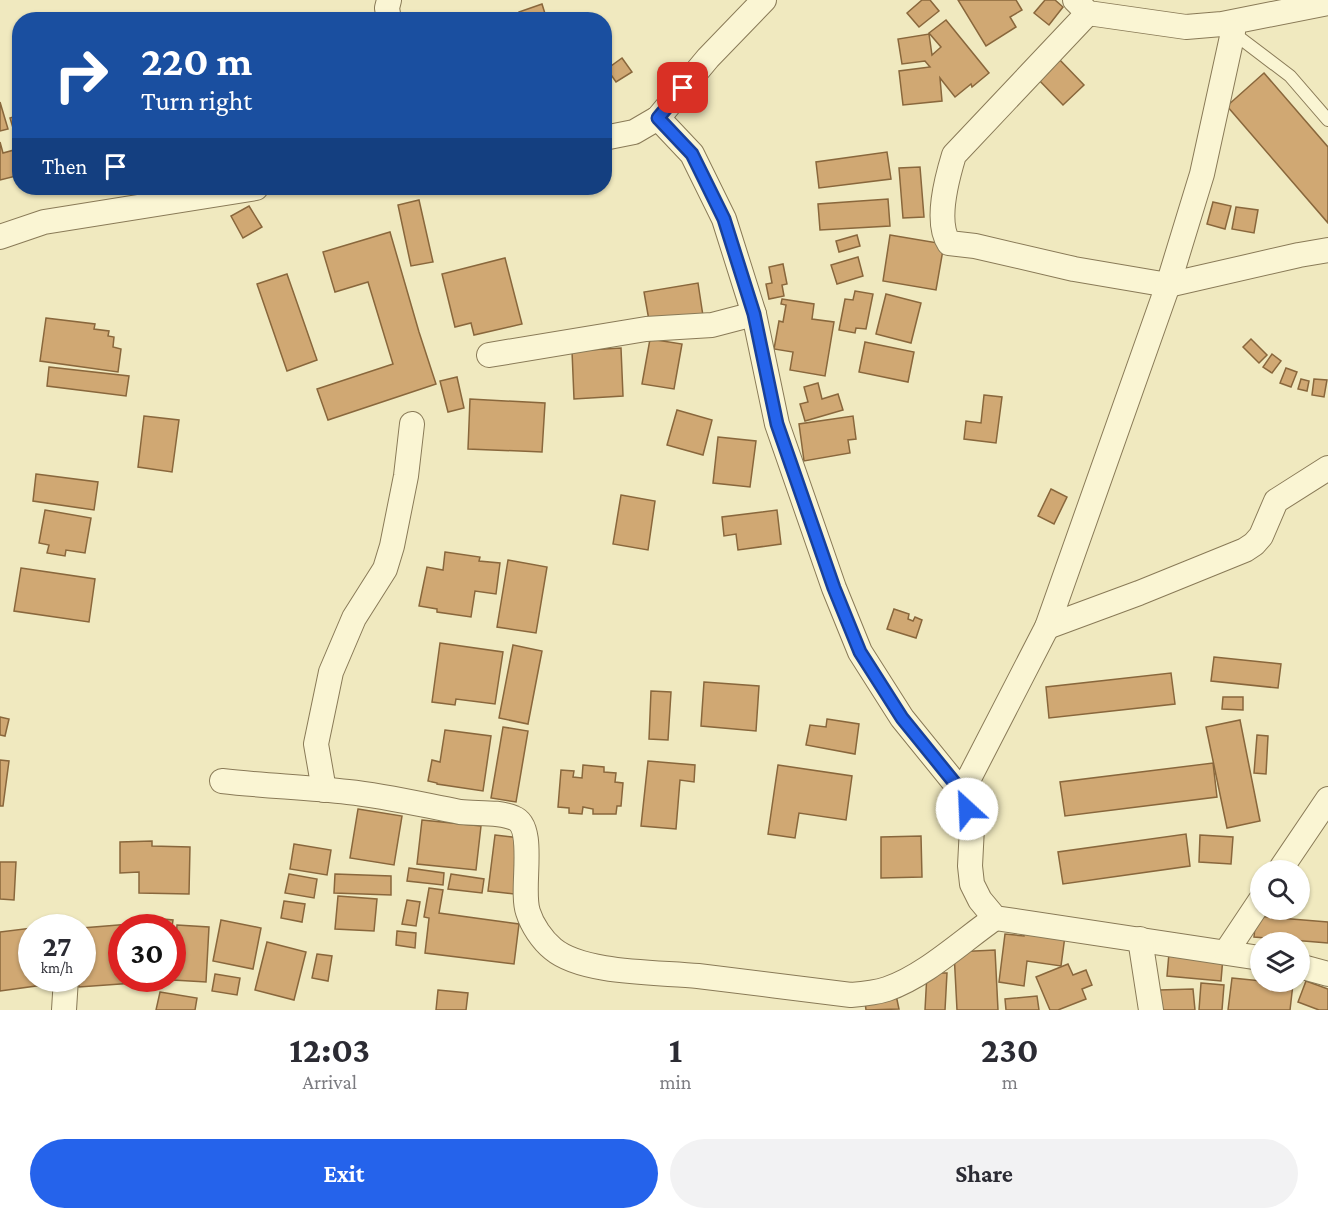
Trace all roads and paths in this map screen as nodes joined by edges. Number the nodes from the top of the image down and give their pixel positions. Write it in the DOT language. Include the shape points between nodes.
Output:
graph roads {
  1 [pos="764,0"];
  2 [pos="1328,3"];
  3 [pos="1082,7"];
  4 [pos="1227,28"];
  5 [pos="658,118"];
  6 [pos="1328,120"];
  7 [pos="612,136"];
  8 [pos="212,195"];
  9 [pos="0,237"];
  10 [pos="1328,250"];
  11 [pos="1168,285"];
  12 [pos="754,314"];
  13 [pos="489,355"];
  14 [pos="412,424"];
  15 [pos="1328,468"];
  16 [pos="1047,627"];
  17 [pos="222,781"];
  18 [pos="324,790"];
  19 [pos="962,792"];
  20 [pos="1328,799"];
  21 [pos="1288,860"];
  22 [pos="1250,916"];
  23 [pos="995,918"];
  24 [pos="1140,939"];
  25 [pos="1226,952"];
  26 [pos="1250,956"];
  27 [pos="1310,969"];
  28 [pos="1328,974"];
  29 [pos="65,992"];
  30 [pos="64,1010"];
  31 [pos="1151,1010"];
  1 -- 5 [label="street"];
  2 -- 4 [label="street"];
  3 -- 4 [label="street" via="1186,27"];
  3 -- 11 [label="street" via="954,155 946,183 944,236 949,243"];
  4 -- 6 [label="lane" via="1290,76"];
  4 -- 11 [label="street" via="1202,174"];
  5 -- 7 [label="street" via="634,132"];
  5 -- 12 [label="street" via="692,154 724,219"];
  8 -- 9 [label="street" via="44,222"];
  10 -- 11 [label="street"];
  11 -- 16 [label="street"];
  12 -- 13 [label="street" via="712,325 646,329"];
  12 -- 19 [label="street" via="777,424 860,652 902,718"];
  14 -- 18 [label="street" via="406,476 385,569 354,618 331,672 316,744"];
  15 -- 16 [label="street" via="1276,501 1260,536 1245,550"];
  16 -- 19 [label="street"];
  17 -- 18 [label="street"];
  18 -- 23 [label="street" via="514,818 523,824 527,838 527,911 542,938 570,960 604,968 851,995 871,993 919,973"];
  19 -- 23 [label="street" via="972,827 972,884"];
  20 -- 21 [label="street"];
  22 -- 25 [label="street"];
  23 -- 24 [label="street"];
  24 -- 25 [label="street"];
  24 -- 31 [label="street"];
  25 -- 26 [label="street"];
  27 -- 28 [label="street"];
  29 -- 30 [label="street"];
}
